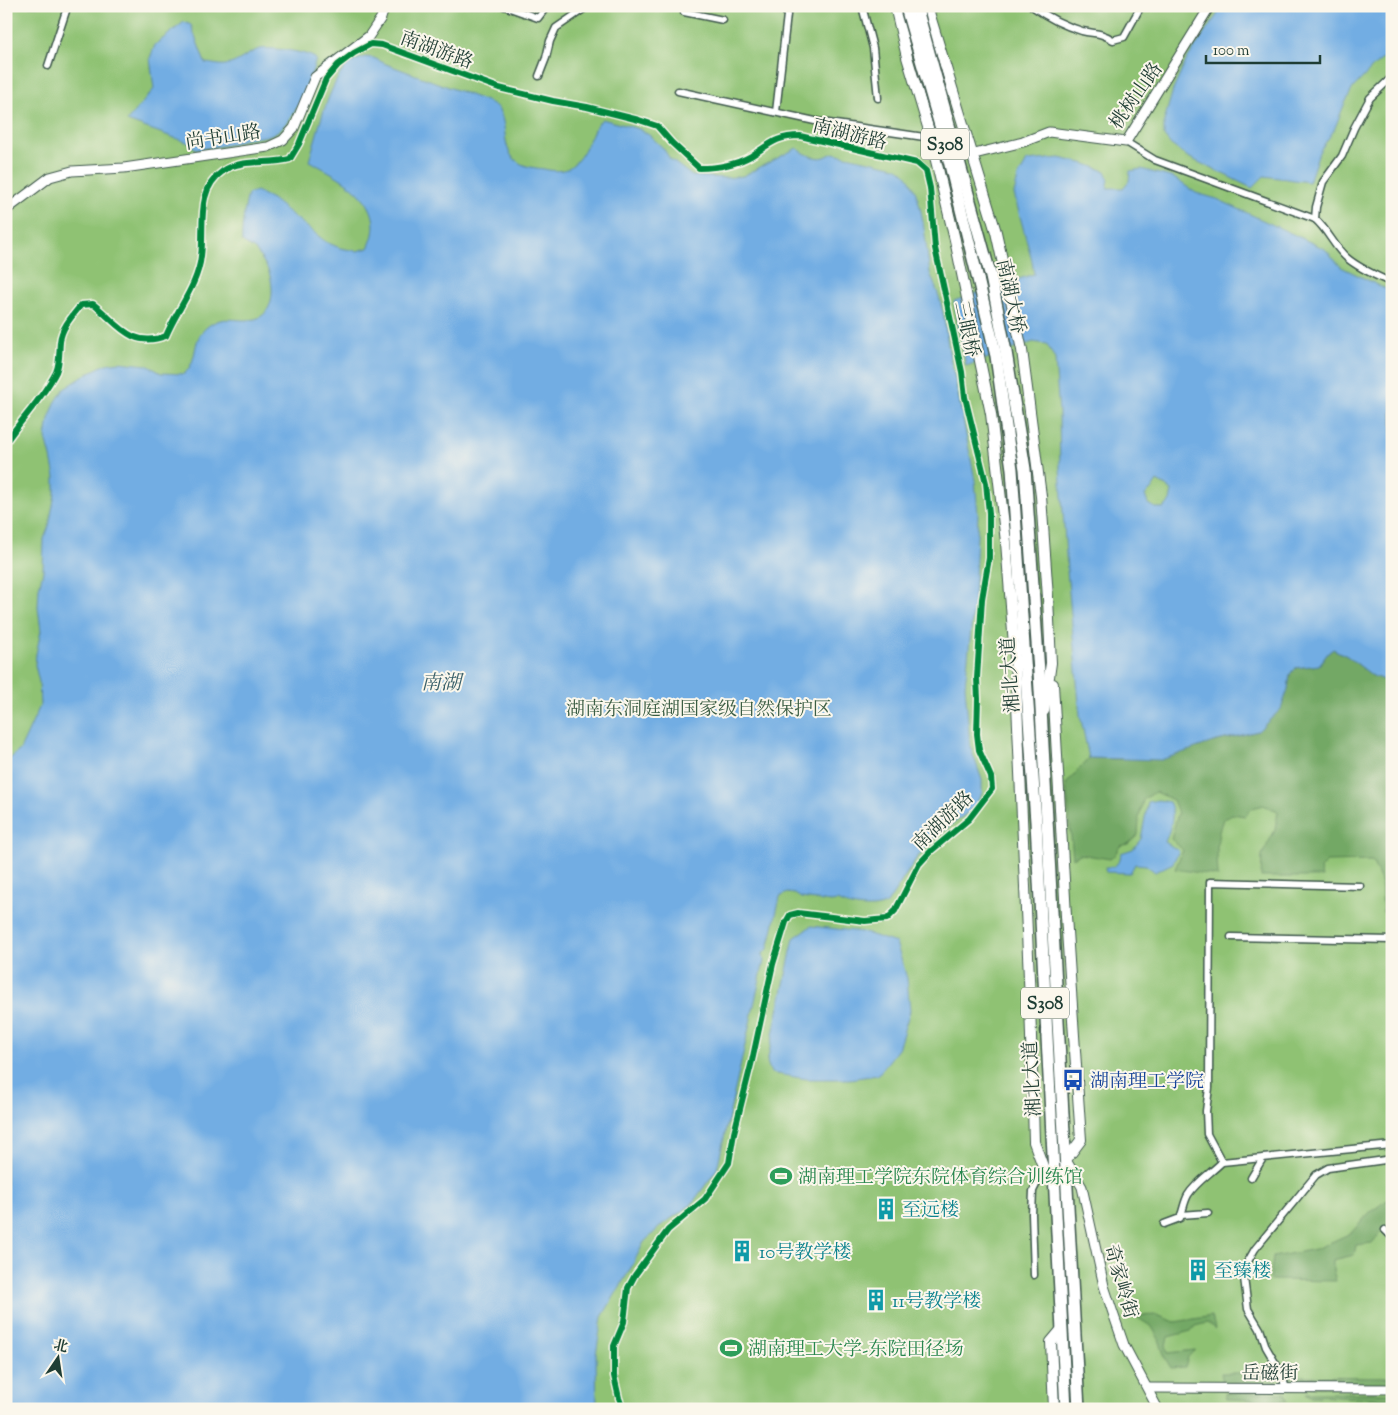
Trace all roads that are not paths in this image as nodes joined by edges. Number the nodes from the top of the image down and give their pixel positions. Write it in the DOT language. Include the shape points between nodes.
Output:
graph roads {
  1 [pos="65,6"];
  2 [pos="384,6"];
  3 [pos="504,6"];
  4 [pos="547,6"];
  5 [pos="588,6"];
  6 [pos="685,6"];
  7 [pos="788,6"];
  8 [pos="862,6"];
  9 [pos="895,6"];
  10 [pos="939,6"];
  11 [pos="1032,6"];
  12 [pos="1141,6"];
  13 [pos="1210,6"];
  14 [pos="917,8"];
  15 [pos="723,20"];
  16 [pos="48,66"];
  17 [pos="539,76"];
  18 [pos="1392,77"];
  19 [pos="678,91"];
  20 [pos="878,98"];
  21 [pos="776,112"];
  22 [pos="965,127"];
  23 [pos="931,138"];
  24 [pos="1126,142"];
  25 [pos="973,154"];
  26 [pos="937,163"];
  27 [pos="6,210"];
  28 [pos="1315,219"];
  29 [pos="1392,283"];
  30 [pos="1016,597"];
  31 [pos="1034,598"];
  32 [pos="1051,663"];
  33 [pos="1021,671"];
  34 [pos="1039,672"];
  35 [pos="1046,698"];
  36 [pos="1023,711"];
  37 [pos="1042,727"];
  38 [pos="1056,733"];
  39 [pos="1360,886"];
  40 [pos="1231,937"];
  41 [pos="1392,940"];
  42 [pos="1052,1145"];
  43 [pos="1392,1145"];
  44 [pos="1263,1158"];
  45 [pos="1392,1159"];
  46 [pos="1066,1160"];
  47 [pos="1222,1162"];
  48 [pos="1044,1170"];
  49 [pos="1250,1178"];
  50 [pos="1054,1182"];
  51 [pos="1208,1213"];
  52 [pos="1181,1215"];
  53 [pos="1164,1224"];
  54 [pos="1385,1230"];
  55 [pos="1392,1237"];
  56 [pos="1034,1275"];
  57 [pos="1062,1329"];
  58 [pos="1148,1388"];
  59 [pos="1286,1388"];
  60 [pos="1392,1389"];
  61 [pos="1054,1409"];
  62 [pos="1066,1409"];
  63 [pos="1079,1409"];
  64 [pos="1158,1409"];
  1 -- 16 [label="street"];
  2 -- 27 [label="street, 尚书山路" via="381,18 369,36 315,77 294,128 284,140 268,147 124,168 72,171 50,177"];
  3 -- 4 [label="street" via="538,18"];
  5 -- 17 [label="street" via="556,28"];
  6 -- 15 [label="street" via="684,12"];
  7 -- 21 [label="street"];
  8 -- 20 [label="street" via="873,48"];
  9 -- 23 [label="main road"];
  10 -- 14 [label="street"];
  11 -- 12 [label="street" via="1045,16 1112,40 1124,37"];
  13 -- 24 [label="street, 桃树山路"];
  14 -- 22 [label="main road"];
  14 -- 30 [label="highway, 南湖大桥 / S308, bridge" via="943,136 996,356 1012,469"];
  14 -- 31 [label="highway, 南湖大桥 / S308, bridge" via="991,277 1006,352 1025,469"];
  18 -- 28 [label="street" via="1370,98 1342,156 1322,182"];
  19 -- 21 [label="street"];
  21 -- 23 [label="street"];
  22 -- 23 [label="main road" via="959,141 951,145"];
  22 -- 25 [label="main road"];
  23 -- 26 [label="main road"];
  24 -- 25 [label="street, 桃树山路" via="1049,132"];
  24 -- 28 [label="street" via="1155,160"];
  25 -- 26 [label="street, 桃树山路"];
  25 -- 32 [label="main road" via="996,232 1022,350 1041,496"];
  26 -- 30 [label="main road" via="991,414"];
  28 -- 29 [label="street" via="1347,258"];
  30 -- 33 [label="highway, 湘北大道 / S308"];
  31 -- 34 [label="highway, 湘北大道 / S308"];
  32 -- 35 [label="main road"];
  32 -- 38 [label="main road"];
  33 -- 36 [label="highway, 湘北大道 / S308"];
  33 -- 36 [label="main road"];
  34 -- 35 [label="main road"];
  34 -- 37 [label="highway, 湘北大道 / S308"];
  35 -- 37 [label="main road"];
  35 -- 38 [label="main road"];
  36 -- 42 [label="highway, 湘北大道 / S308"];
  36 -- 48 [label="main road" via="1034,1142"];
  37 -- 46 [label="highway, 湘北大道 / S308"];
  38 -- 46 [label="main road" via="1081,1140"];
  39 -- 47 [label="street" via="1210,882 1209,1088 1206,1111 1207,1134"];
  40 -- 41 [label="street"];
  42 -- 48 [label="main road"];
  42 -- 50 [label="highway, 湘北大道 / S308"];
  43 -- 44 [label="street"];
  44 -- 47 [label="street"];
  44 -- 49 [label="street"];
  45 -- 59 [label="street" via="1328,1168 1316,1175 1255,1249 1244,1270 1248,1309"];
  46 -- 58 [label="street, 奇家岭街" via="1082,1187 1104,1286 1124,1345"];
  46 -- 63 [label="highway, 湘北大道 / S308"];
  47 -- 52 [label="street" via="1197,1184"];
  48 -- 50 [label="main road"];
  48 -- 56 [label="street" via="1033,1191"];
  50 -- 57 [label="highway, 湘北大道 / S308"];
  51 -- 52 [label="street"];
  52 -- 53 [label="street"];
  54 -- 55 [label="street"];
  57 -- 61 [label="main road" via="1051,1342"];
  57 -- 62 [label="highway, 湘北大道 / S308"];
  58 -- 59 [label="street, 岳磁街"];
  58 -- 64 [label="street, 奇家岭街"];
  59 -- 60 [label="street, 岳磁街"];
}
